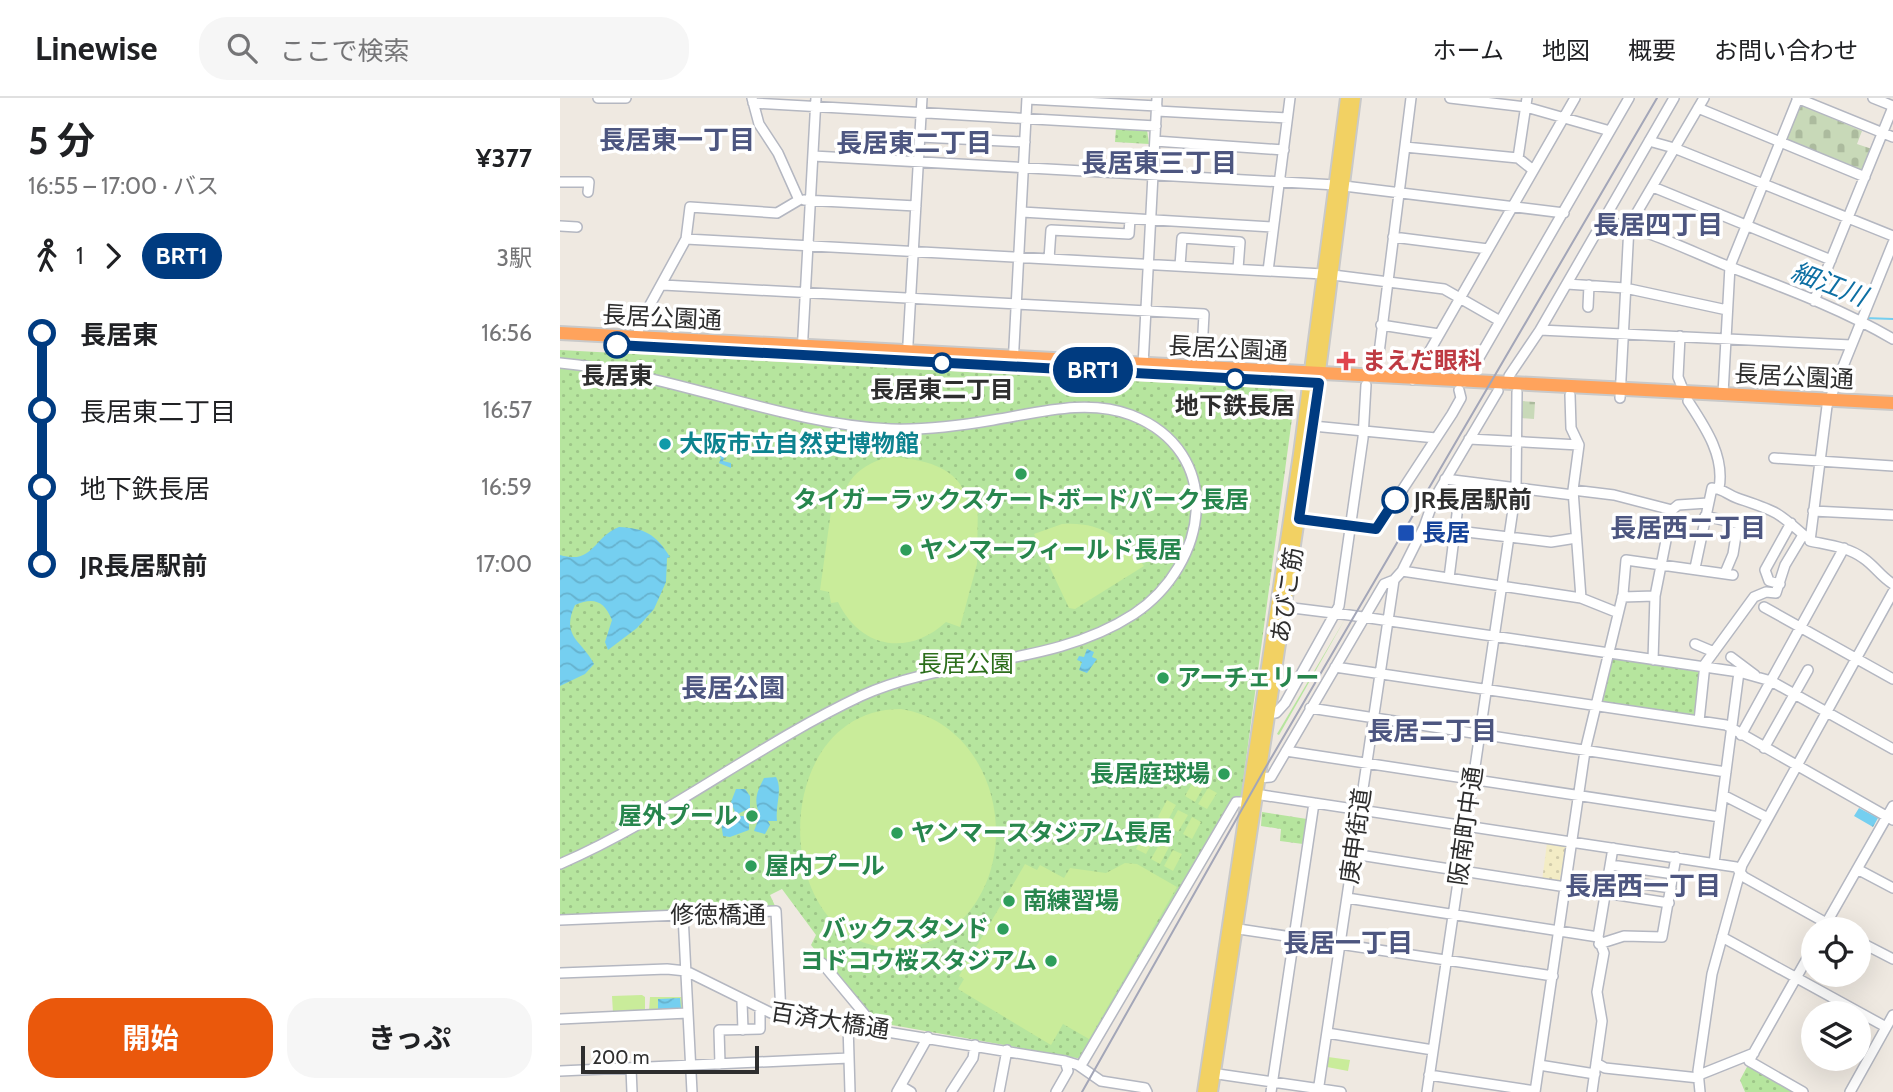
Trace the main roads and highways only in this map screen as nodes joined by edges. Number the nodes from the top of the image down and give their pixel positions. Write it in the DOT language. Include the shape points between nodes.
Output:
graph roads {
  1 [pos="1346,98"];
  2 [pos="1355,98"];
  3 [pos="1340,185"];
  4 [pos="560,333"];
  5 [pos="560,341"];
  6 [pos="637,341"];
  7 [pos="1013,363"];
  8 [pos="1314,378"];
  9 [pos="1371,381"];
  10 [pos="1462,386"];
  11 [pos="1508,389"];
  12 [pos="1621,394"];
  13 [pos="1686,396"];
  14 [pos="1828,403"];
  15 [pos="1893,403"];
  16 [pos="1893,410"];
  17 [pos="1232,928"];
  18 [pos="1211,1073"];
  19 [pos="1203,1092"];
  20 [pos="1212,1092"];
  1 -- 3 [label="main road, あびこ筋"];
  2 -- 3 [label="main road, あびこ筋"];
  3 -- 8 [label="main road, あびこ筋"];
  4 -- 6 [label="highway, 長居公園通"];
  5 -- 6 [label="highway, 長居公園通"];
  6 -- 7 [label="highway, 長居公園通"];
  7 -- 8 [label="highway, 長居公園通"];
  7 -- 8 [label="highway, 長居公園通"];
  8 -- 9 [label="highway, 長居公園通"];
  8 -- 17 [label="main road, あびこ筋"];
  8 -- 17 [label="main road, あびこ筋" via="1313,426"];
  9 -- 10 [label="highway, 長居公園通"];
  9 -- 10 [label="highway, 長居公園通"];
  10 -- 11 [label="highway, 長居公園通"];
  11 -- 12 [label="highway, 長居公園通"];
  11 -- 12 [label="highway, 長居公園通"];
  12 -- 13 [label="highway, 長居公園通"];
  13 -- 14 [label="highway, 長居公園通"];
  13 -- 14 [label="highway, 長居公園通" via="1723,394"];
  14 -- 15 [label="highway, 長居公園通"];
  14 -- 16 [label="highway, 長居公園通"];
  17 -- 18 [label="main road, あびこ筋"];
  18 -- 19 [label="main road, あびこ筋"];
  18 -- 20 [label="main road, あびこ筋"];
}
